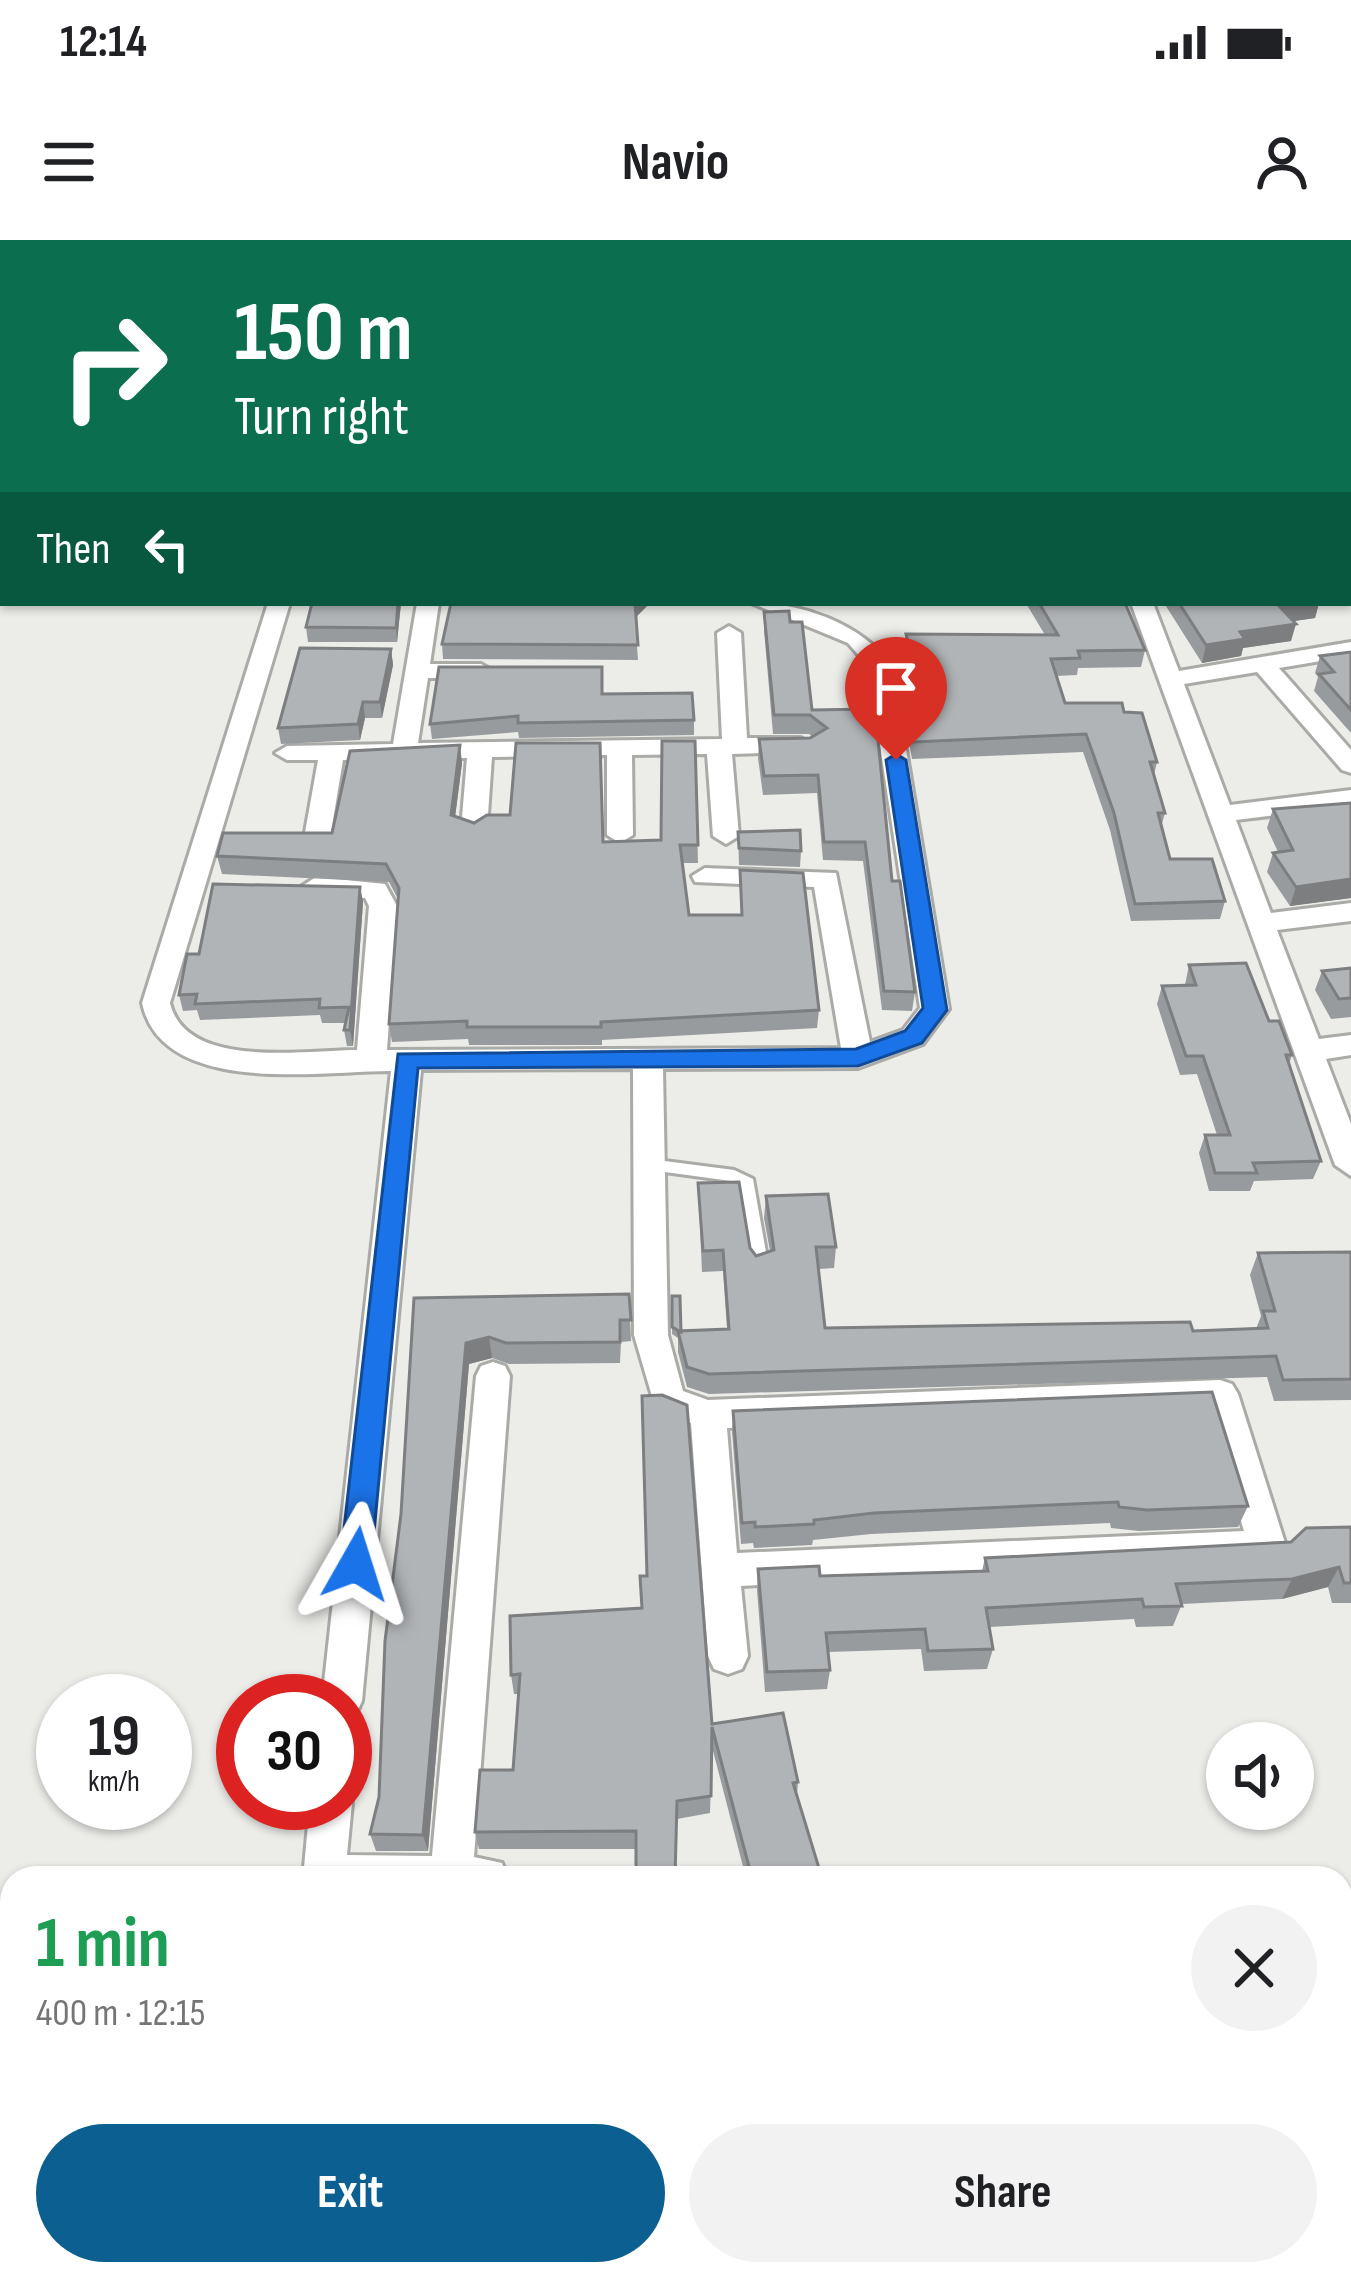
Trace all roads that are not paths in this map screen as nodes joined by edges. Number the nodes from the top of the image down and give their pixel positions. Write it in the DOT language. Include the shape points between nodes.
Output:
graph roads {
  1 [pos="278,606"];
  2 [pos="427,606"];
  3 [pos="770,606"];
  4 [pos="1143,606"];
  5 [pos="728,633"];
  6 [pos="1351,649"];
  7 [pos="411,660"];
  8 [pos="1264,666"];
  9 [pos="511,671"];
  10 [pos="1168,680"];
  11 [pos="808,745"];
  12 [pos="727,746"];
  13 [pos="619,748"];
  14 [pos="480,750"];
  15 [pos="404,751"];
  16 [pos="287,752"];
  17 [pos="332,752"];
  18 [pos="1351,765"];
  19 [pos="1351,798"];
  20 [pos="1222,814"];
  21 [pos="474,829"];
  22 [pos="620,835"];
  23 [pos="726,836"];
  24 [pos="317,838"];
  25 [pos="705,877"];
  26 [pos="279,886"];
  27 [pos="1351,912"];
  28 [pos="1263,922"];
  29 [pos="1351,1045"];
  30 [pos="1308,1051"];
  31 [pos="858,1058"];
  32 [pos="371,1060"];
  33 [pos="407,1060"];
  34 [pos="648,1061"];
  35 [pos="649,1165"];
  36 [pos="1351,1165"];
  37 [pos="761,1269"];
  38 [pos="493,1376"];
  39 [pos="708,1414"];
  40 [pos="720,1570"];
  41 [pos="728,1656"];
  42 [pos="344,1674"];
  43 [pos="328,1830"];
  44 [pos="325,1866"];
  45 [pos="453,1866"];
  1 -- 32 [label="street" via="204,886 157,1017 175,1040 226,1061"];
  2 -- 7 [label="street"];
  3 -- 31 [label="street" via="856,638 883,677 935,1010 913,1037"];
  4 -- 10 [label="street"];
  5 -- 12 [label="street"];
  6 -- 8 [label="street"];
  7 -- 9 [label="street"];
  7 -- 15 [label="street"];
  8 -- 10 [label="street"];
  8 -- 18 [label="street"];
  10 -- 20 [label="street"];
  11 -- 12 [label="street"];
  12 -- 13 [label="street"];
  12 -- 23 [label="street"];
  13 -- 14 [label="street"];
  13 -- 22 [label="street"];
  14 -- 15 [label="street"];
  14 -- 21 [label="street"];
  15 -- 17 [label="street"];
  16 -- 17 [label="street"];
  17 -- 24 [label="street"];
  19 -- 20 [label="street"];
  20 -- 28 [label="street"];
  25 -- 31 [label="street" via="826,879"];
  26 -- 32 [label="street" via="364,887 380,897"];
  27 -- 28 [label="street"];
  28 -- 30 [label="street"];
  29 -- 30 [label="street"];
  30 -- 36 [label="street"];
  31 -- 34 [label="street"];
  32 -- 33 [label="street"];
  33 -- 34 [label="street"];
  33 -- 42 [label="street"];
  34 -- 35 [label="street"];
  35 -- 37 [label="lane" via="747,1183"];
  35 -- 39 [label="street" via="656,1356 668,1400"];
  38 -- 45 [label="street"];
  39 -- 40 [label="street"];
  39 -- 40 [label="street" via="1220,1394 1267,1546"];
  40 -- 41 [label="street"];
  43 -- 44 [label="street"];
}
